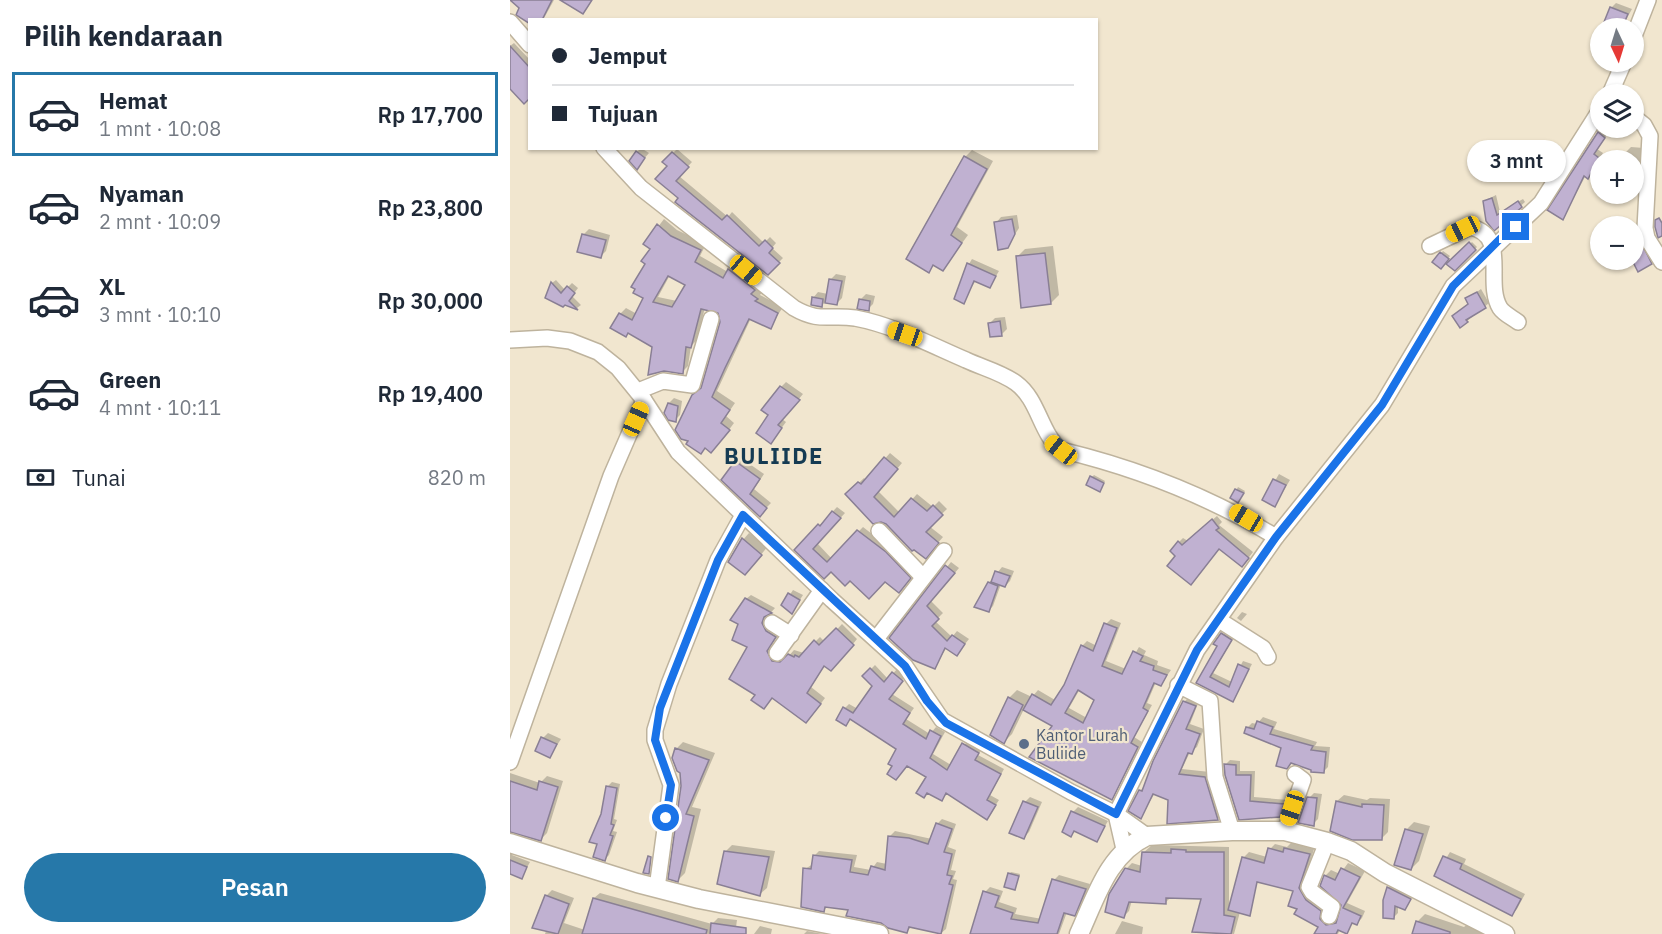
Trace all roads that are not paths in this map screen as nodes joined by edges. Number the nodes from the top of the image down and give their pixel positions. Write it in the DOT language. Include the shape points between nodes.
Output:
graph roads {
  1 [pos="1648,0"];
  2 [pos="1641,18"];
  3 [pos="511,26"];
  4 [pos="528,43"];
  5 [pos="1644,125"];
  6 [pos="1590,126"];
  7 [pos="606,150"];
  8 [pos="1430,246"];
  9 [pos="1493,246"];
  10 [pos="1662,262"];
  11 [pos="711,319"];
  12 [pos="1518,322"];
  13 [pos="510,340"];
  14 [pos="641,395"];
  15 [pos="743,515"];
  16 [pos="879,531"];
  17 [pos="1276,537"];
  18 [pos="944,551"];
  19 [pos="923,577"];
  20 [pos="822,590"];
  21 [pos="1219,620"];
  22 [pos="771,622"];
  23 [pos="791,635"];
  24 [pos="876,639"];
  25 [pos="777,653"];
  26 [pos="1268,657"];
  27 [pos="1178,685"];
  28 [pos="510,762"];
  29 [pos="1295,774"];
  30 [pos="1116,814"];
  31 [pos="1232,831"];
  32 [pos="1285,831"];
  33 [pos="1147,836"];
  34 [pos="1327,842"];
  35 [pos="510,843"];
  36 [pos="1124,849"];
  37 [pos="657,888"];
  38 [pos="1329,916"];
  39 [pos="879,934"];
  40 [pos="1079,934"];
  41 [pos="1504,934"];
  1 -- 2 [label="street"];
  3 -- 4 [label="street"];
  5 -- 10 [label="street" via="1650,136 1645,228"];
  6 -- 9 [label="street" via="1541,203"];
  7 -- 17 [label="street" via="641,188 794,308 809,316 856,318 996,372 1017,383 1028,395 1052,443 1061,450 1209,500"];
  8 -- 9 [label="street" via="1470,227 1482,231"];
  9 -- 12 [label="street" via="1499,306"];
  9 -- 17 [label="street" via="1453,286 1382,405"];
  11 -- 14 [label="street" via="692,385 663,381"];
  13 -- 14 [label="street" via="547,338 586,346 618,368"];
  14 -- 15 [label="street" via="678,452"];
  14 -- 28 [label="street"];
  15 -- 20 [label="street"];
  15 -- 37 [label="street" via="718,560 655,730 671,785"];
  16 -- 19 [label="street"];
  17 -- 21 [label="street"];
  18 -- 19 [label="street"];
  19 -- 24 [label="street"];
  20 -- 23 [label="street"];
  20 -- 24 [label="street"];
  21 -- 26 [label="street" via="1263,648"];
  21 -- 27 [label="street"];
  22 -- 23 [label="street"];
  23 -- 25 [label="street"];
  24 -- 30 [label="street" via="905,666 946,723"];
  27 -- 30 [label="street"];
  27 -- 31 [label="street" via="1210,701 1215,777"];
  29 -- 32 [label="street" via="1303,780"];
  30 -- 33 [label="street"];
  30 -- 36 [label="street"];
  31 -- 32 [label="street"];
  31 -- 33 [label="street"];
  32 -- 34 [label="street"];
  33 -- 36 [label="street"];
  34 -- 38 [label="street" via="1309,887 1332,907"];
  34 -- 41 [label="street" via="1351,851 1384,873"];
  35 -- 37 [label="street"];
  36 -- 40 [label="street" via="1110,866"];
  37 -- 39 [label="street"];
}
